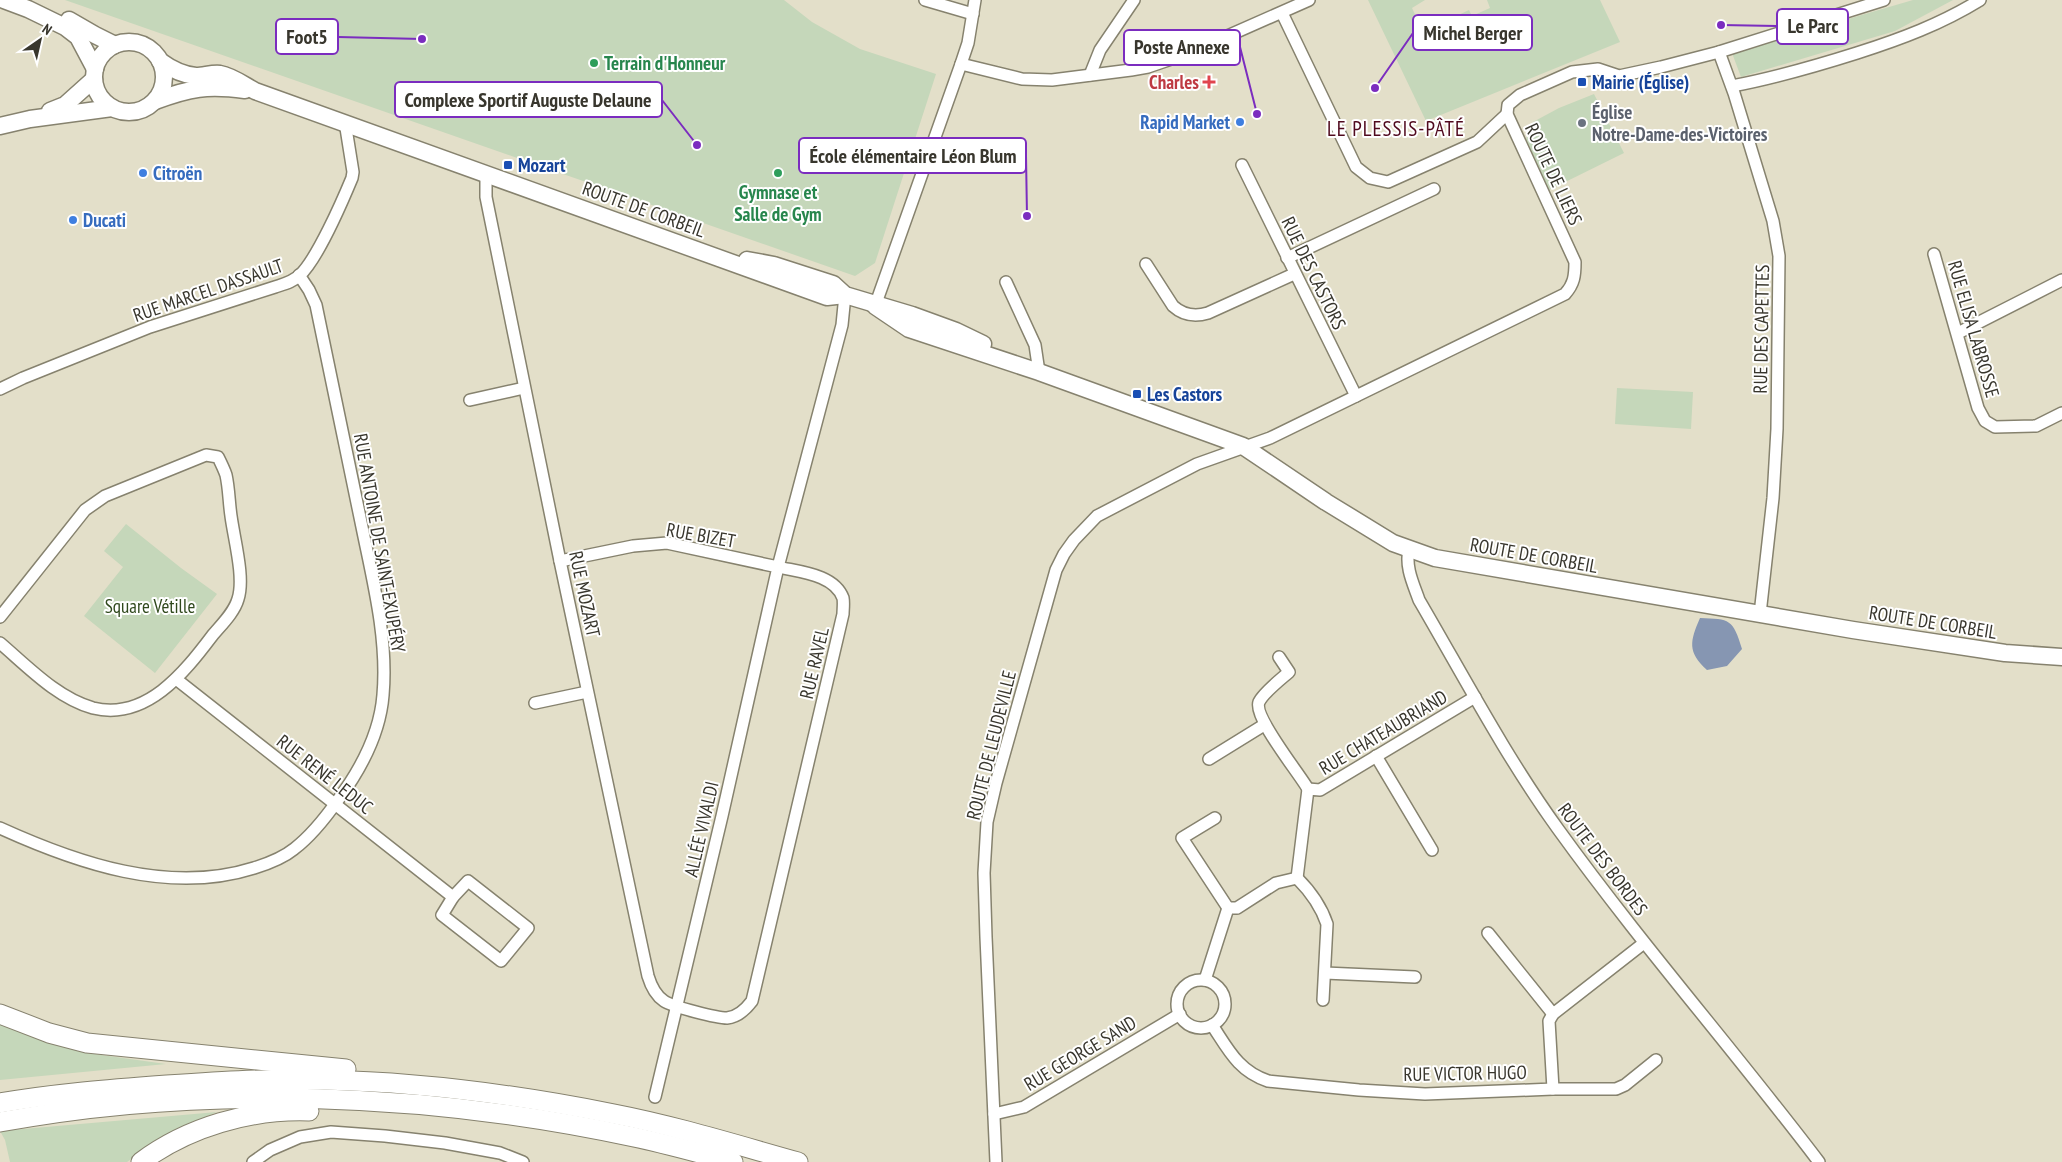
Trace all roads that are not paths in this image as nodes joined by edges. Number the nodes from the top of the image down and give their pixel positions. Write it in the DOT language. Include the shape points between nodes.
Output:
graph roads {
  1 [pos="4,0"];
  2 [pos="925,0"];
  3 [pos="975,0"];
  4 [pos="1134,0"];
  5 [pos="1306,0"];
  6 [pos="1884,0"];
  7 [pos="1980,0"];
  8 [pos="28,9"];
  9 [pos="1282,13"];
  10 [pos="973,14"];
  11 [pos="115,45"];
  12 [pos="1719,52"];
  13 [pos="160,61"];
  14 [pos="962,64"];
  15 [pos="94,74"];
  16 [pos="1090,75"];
  17 [pos="1732,86"];
  18 [pos="255,91"];
  19 [pos="155,101"];
  20 [pos="112,108"];
  21 [pos="1507,114"];
  22 [pos="30,119"];
  23 [pos="345,122"];
  24 [pos="0,126"];
  25 [pos="1242,165"];
  26 [pos="486,173"];
  27 [pos="1434,189"];
  28 [pos="1934,254"];
  29 [pos="1287,258"];
  30 [pos="1146,264"];
  31 [pos="1294,274"];
  32 [pos="299,275"];
  33 [pos="2062,280"];
  34 [pos="1006,282"];
  35 [pos="845,295"];
  36 [pos="875,306"];
  37 [pos="1958,334"];
  38 [pos="1039,372"];
  39 [pos="524,388"];
  40 [pos="0,390"];
  41 [pos="1356,396"];
  42 [pos="470,400"];
  43 [pos="2062,413"];
  44 [pos="1244,446"];
  45 [pos="1409,549"];
  46 [pos="560,562"];
  47 [pos="778,568"];
  48 [pos="1760,614"];
  49 [pos="0,617"];
  50 [pos="0,643"];
  51 [pos="1279,657"];
  52 [pos="2062,657"];
  53 [pos="176,679"];
  54 [pos="587,692"];
  55 [pos="1475,697"];
  56 [pos="535,703"];
  57 [pos="1264,725"];
  58 [pos="1376,756"];
  59 [pos="1209,759"];
  60 [pos="1308,789"];
  61 [pos="335,804"];
  62 [pos="1215,818"];
  63 [pos="0,828"];
  64 [pos="1432,850"];
  65 [pos="1298,878"];
  66 [pos="452,897"];
  67 [pos="1228,908"];
  68 [pos="1488,933"];
  69 [pos="1644,943"];
  70 [pos="1325,973"];
  71 [pos="1414,976"];
  72 [pos="1205,980"];
  73 [pos="1323,1000"];
  74 [pos="677,1007"];
  75 [pos="0,1014"];
  76 [pos="1180,1014"];
  77 [pos="1553,1014"];
  78 [pos="1212,1025"];
  79 [pos="1656,1060"];
  80 [pos="1553,1089"];
  81 [pos="471,1091"];
  82 [pos="655,1097"];
  83 [pos="395,1103"];
  84 [pos="11,1107"];
  85 [pos="994,1114"];
  86 [pos="0,1122"];
  87 [pos="140,1162"];
  88 [pos="253,1162"];
  89 [pos="523,1162"];
  90 [pos="733,1162"];
  91 [pos="798,1162"];
  92 [pos="996,1162"];
  93 [pos="1819,1162"];
  1 -- 8 [label="street"];
  2 -- 10 [label="street"];
  3 -- 10 [label="street"];
  4 -- 16 [label="street" via="1100,50"];
  5 -- 9 [label="street"];
  6 -- 12 [label="street, ROUTE DE LIERS"];
  7 -- 17 [label="street" via="1951,18 1869,49"];
  8 -- 11 [label="street" via="67,19"];
  8 -- 15 [label="street" via="78,36"];
  9 -- 16 [label="street" via="1164,62"];
  9 -- 21 [label="street" via="1356,167 1370,178 1388,182 1477,142"];
  10 -- 14 [label="street"];
  11 -- 13 [label="street" via="138,43 147,47"];
  11 -- 15 [label="street" via="102,54"];
  12 -- 17 [label="street, RUE DES CAPETTES"];
  12 -- 21 [label="street, ROUTE DE LIERS" via="1619,76 1598,69 1572,72 1520,95 1508,104"];
  13 -- 18 [label="street, ROUTE DE CORBEIL" via="183,74 219,74"];
  13 -- 19 [label="street" via="164,82"];
  14 -- 16 [label="street" via="1022,79 1052,80"];
  14 -- 36 [label="street"];
  15 -- 20 [label="street" via="99,96"];
  15 -- 22 [label="street" via="66,105"];
  17 -- 48 [label="street, RUE DES CAPETTES" via="1773,221 1779,256 1775,468"];
  18 -- 19 [label="street, ROUTE DE CORBEIL" via="215,86"];
  18 -- 23 [label="street, ROUTE DE CORBEIL"];
  19 -- 20 [label="street" via="135,112"];
  20 -- 22 [label="street"];
  21 -- 41 [label="street, ROUTE DE LIERS" via="1575,262 1571,286 1554,301"];
  22 -- 24 [label="street"];
  23 -- 26 [label="street, ROUTE DE CORBEIL"];
  23 -- 32 [label="street, RUE MARCEL DASSAULT" via="352,178 316,252"];
  25 -- 29 [label="street, RUE DES CASTORS"];
  26 -- 35 [label="street, ROUTE DE CORBEIL" via="710,254 774,265 833,284"];
  26 -- 39 [label="street, RUE MOZART" via="486,197"];
  27 -- 29 [label="street"];
  28 -- 37 [label="street, RUE ELISA LABROSSE"];
  29 -- 31 [label="street, RUE DES CASTORS"];
  30 -- 31 [label="street" via="1173,306 1195,316"];
  31 -- 41 [label="street, RUE DES CASTORS"];
  32 -- 40 [label="street, RUE MARCEL DASSAULT" via="292,281 150,328"];
  32 -- 61 [label="street, RUE ANTOINE DE SAINT-EXUPÉRY" via="316,305 367,552 383,655 384,694 375,734 359,770"];
  33 -- 37 [label="street"];
  34 -- 38 [label="street" via="1035,345"];
  35 -- 36 [label="street, ROUTE DE CORBEIL"];
  35 -- 47 [label="street" via="842,325"];
  36 -- 38 [label="street, ROUTE DE CORBEIL" via="909,329"];
  37 -- 43 [label="street, RUE ELISA LABROSSE" via="1978,408 1985,421 1995,427 2036,426"];
  38 -- 44 [label="street, ROUTE DE CORBEIL"];
  39 -- 42 [label="street"];
  39 -- 46 [label="street, RUE MOZART"];
  41 -- 44 [label="street, ROUTE DE LIERS" via="1270,438"];
  44 -- 45 [label="street, ROUTE DE CORBEIL" via="1363,526"];
  44 -- 85 [label="street, ROUTE DE LEUDEVILLE" via="1197,464 1097,516 1074,540 1056,570 987,822 984,873"];
  45 -- 48 [label="street, ROUTE DE CORBEIL" via="1435,558"];
  45 -- 55 [label="street, ROUTE DES BORDES" via="1409,571 1419,600"];
  46 -- 47 [label="street, RUE BIZET" via="633,546 667,543"];
  46 -- 54 [label="street, RUE MOZART"];
  47 -- 74 [label="street, ALLÉE VIVALDI"];
  47 -- 74 [label="street, RUE RAVEL" via="824,579 843,598 843,614 752,1001 745,1010 728,1018"];
  48 -- 52 [label="street, ROUTE DE CORBEIL" via="2005,653"];
  49 -- 53 [label="street" via="91,504 206,455 218,457 226,473 239,573 238,598 231,613"];
  50 -- 53 [label="street" via="68,698 94,708 135,706 163,691"];
  51 -- 57 [label="street" via="1289,672 1258,704"];
  53 -- 61 [label="street, RUE RENÉ LEDUC"];
  54 -- 56 [label="street"];
  54 -- 74 [label="street, RUE MOZART" via="648,976 657,995"];
  55 -- 58 [label="street, RUE CHATEAUBRIAND"];
  55 -- 69 [label="street, ROUTE DES BORDES" via="1531,790"];
  57 -- 59 [label="street"];
  57 -- 60 [label="street"];
  58 -- 60 [label="street, RUE CHATEAUBRIAND" via="1320,790"];
  58 -- 64 [label="street"];
  60 -- 65 [label="street, RUE CHATEAUBRIAND"];
  61 -- 63 [label="street, RUE ANTOINE DE SAINT-EXUPÉRY" via="294,850 281,857 242,872 190,878 139,874 95,864 42,847"];
  61 -- 66 [label="street, RUE RENÉ LEDUC"];
  62 -- 67 [label="street" via="1182,838"];
  65 -- 67 [label="street" via="1276,883 1237,908"];
  65 -- 70 [label="street" via="1313,897 1327,924"];
  66 -- 66 [label="street" via="442,915 501,961 528,928 468,881"];
  67 -- 72 [label="street"];
  68 -- 77 [label="street"];
  69 -- 77 [label="street"];
  69 -- 93 [label="street, ROUTE DES BORDES"];
  70 -- 71 [label="street"];
  70 -- 73 [label="street"];
  72 -- 76 [label="street" via="1190,982 1182,989 1177,1001"];
  72 -- 78 [label="street" via="1220,989 1225,1004 1224,1012"];
  74 -- 82 [label="street, ALLÉE VIVALDI"];
  75 -- 81 [label="main road" via="87,1043 450,1080"];
  76 -- 78 [label="street" via="1193,1026"];
  76 -- 85 [label="street, RUE GEORGE SAND" via="1024,1107"];
  77 -- 80 [label="street, RUE VICTOR HUGO" via="1549,1031"];
  78 -- 80 [label="street, RUE VICTOR HUGO" via="1242,1067 1268,1081 1425,1094"];
  79 -- 80 [label="street" via="1616,1089"];
  81 -- 84 [label="main road" via="323,1080 226,1080 78,1091"];
  81 -- 91 [label="main road" via="613,1114 681,1129"];
  83 -- 84 [label="main road" via="328,1099 214,1099 85,1109"];
  83 -- 87 [label="main road" via="384,1113 295,1111 255,1114 181,1138"];
  83 -- 90 [label="main road" via="565,1124 634,1137"];
  84 -- 86 [label="main road"];
  85 -- 92 [label="street, ROUTE DE LEUDEVILLE"];
  88 -- 89 [label="street" via="270,1150 300,1137 331,1132 445,1143 500,1153"];
}
